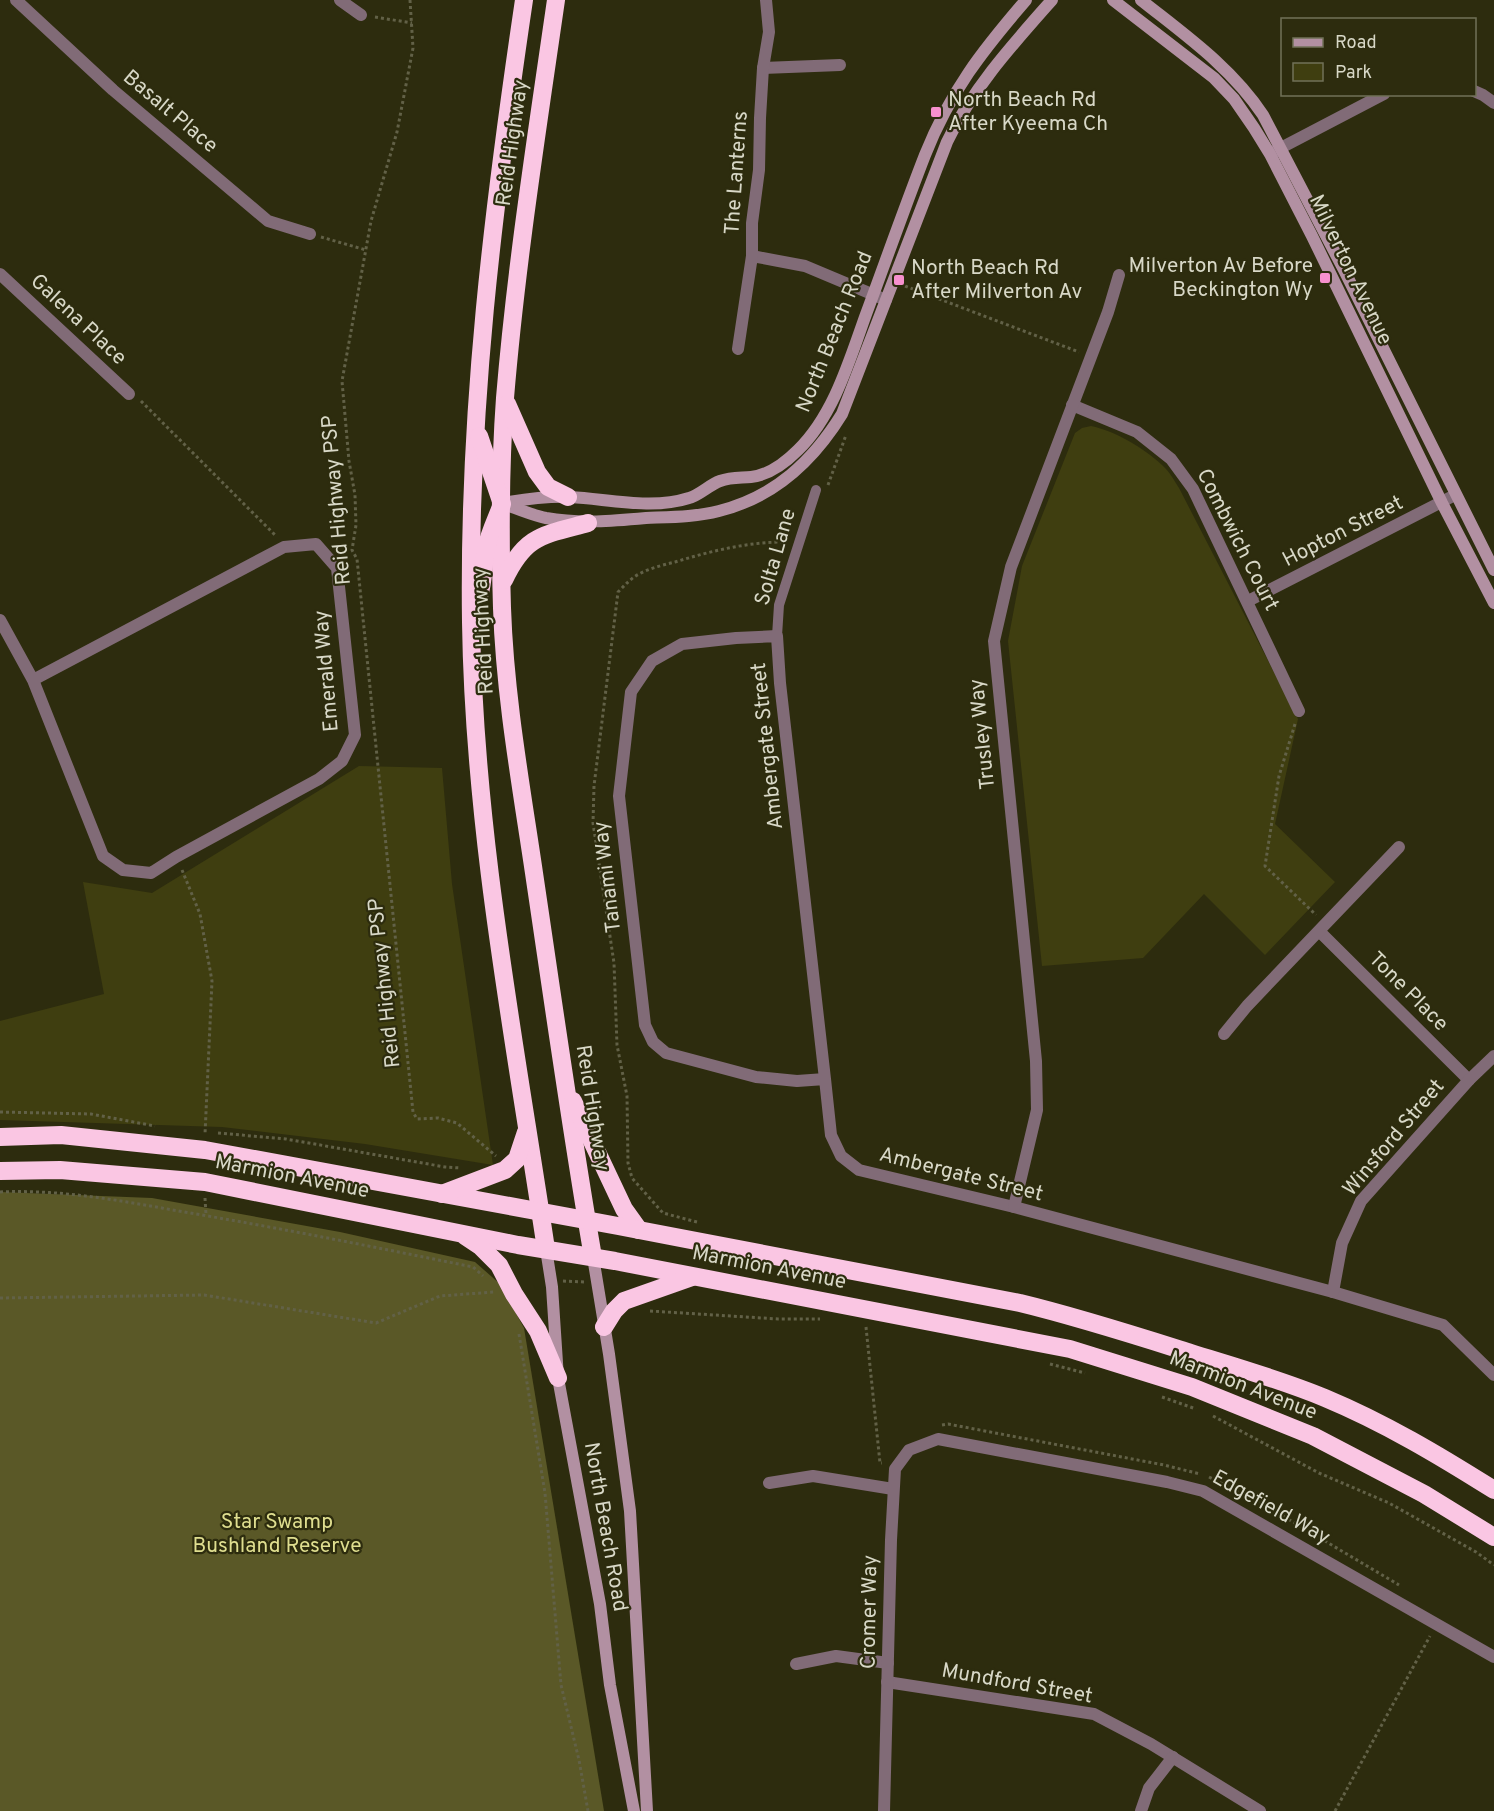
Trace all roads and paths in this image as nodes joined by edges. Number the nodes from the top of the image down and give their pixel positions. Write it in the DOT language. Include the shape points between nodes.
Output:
graph roads {
  1 [pos="16,0"];
  2 [pos="340,0"];
  3 [pos="410,0"];
  4 [pos="524,0"];
  5 [pos="556,0"];
  6 [pos="766,0"];
  7 [pos="1026,0"];
  8 [pos="1052,0"];
  9 [pos="1113,0"];
  10 [pos="1141,0"];
  11 [pos="361,15"];
  12 [pos="412,23"];
  13 [pos="840,65"];
  14 [pos="763,68"];
  15 [pos="1476,92"];
  16 [pos="1380,96"];
  17 [pos="1494,103"];
  18 [pos="1276,151"];
  19 [pos="310,234"];
  20 [pos="366,250"];
  21 [pos="752,256"];
  22 [pos="0,274"];
  23 [pos="1119,275"];
  24 [pos="901,284"];
  25 [pos="874,294"];
  26 [pos="886,300"];
  27 [pos="738,349"];
  28 [pos="1091,356"];
  29 [pos="129,394"];
  30 [pos="505,400"];
  31 [pos="1072,405"];
  32 [pos="474,423"];
  33 [pos="816,490"];
  34 [pos="1455,495"];
  35 [pos="568,497"];
  36 [pos="1442,503"];
  37 [pos="502,504"];
  38 [pos="588,523"];
  39 [pos="284,547"];
  40 [pos="1494,570"];
  41 [pos="502,584"];
  42 [pos="1248,602"];
  43 [pos="1494,603"];
  44 [pos="0,620"];
  45 [pos="471,625"];
  46 [pos="777,636"];
  47 [pos="33,680"];
  48 [pos="1299,711"];
  49 [pos="1399,848"];
  50 [pos="176,857"];
  51 [pos="1323,928"];
  52 [pos="1224,1034"];
  53 [pos="1494,1056"];
  54 [pos="825,1079"];
  55 [pos="1469,1080"];
  56 [pos="565,1083"];
  57 [pos="0,1112"];
  58 [pos="157,1126"];
  59 [pos="528,1128"];
  60 [pos="205,1132"];
  61 [pos="216,1133"];
  62 [pos="0,1137"];
  63 [pos="486,1161"];
  64 [pos="501,1164"];
  65 [pos="464,1168"];
  66 [pos="0,1171"];
  67 [pos="0,1192"];
  68 [pos="442,1194"];
  69 [pos="1014,1207"];
  70 [pos="540,1212"];
  71 [pos="586,1220"];
  72 [pos="639,1230"];
  73 [pos="461,1233"];
  74 [pos="546,1249"];
  75 [pos="593,1257"];
  76 [pos="694,1276"];
  77 [pos="489,1280"];
  78 [pos="494,1286"];
  79 [pos="1333,1292"];
  80 [pos="0,1298"];
  81 [pos="640,1310"];
  82 [pos="825,1319"];
  83 [pos="517,1327"];
  84 [pos="604,1327"];
  85 [pos="877,1329"];
  86 [pos="1046,1363"];
  87 [pos="1089,1374"];
  88 [pos="1494,1375"];
  89 [pos="558,1378"];
  90 [pos="1155,1395"];
  91 [pos="1198,1409"];
  92 [pos="1209,1413"];
  93 [pos="938,1440"];
  94 [pos="884,1464"];
  95 [pos="769,1483"];
  96 [pos="893,1489"];
  97 [pos="1494,1490"];
  98 [pos="1494,1537"];
  99 [pos="1494,1565"];
  100 [pos="1437,1623"];
  101 [pos="1494,1657"];
  102 [pos="888,1663"];
  103 [pos="796,1664"];
  104 [pos="887,1682"];
  105 [pos="1173,1757"];
  106 [pos="588,1811"];
  107 [pos="634,1811"];
  108 [pos="646,1811"];
  109 [pos="884,1811"];
  110 [pos="1141,1811"];
  111 [pos="1260,1811"];
  112 [pos="1335,1811"];
  1 -- 19 [label="street, Basalt Place" via="113,90 268,220"];
  2 -- 11 [label="street"];
  3 -- 12 [label="path, Reid Highway PSP"];
  4 -- 32 [label="highway, Reid Highway" via="489,253"];
  5 -- 30 [label="highway, Reid Highway" via="523,227"];
  6 -- 14 [label="street, The Lanterns" via="769,32"];
  7 -- 25 [label="main road, North Beach Road" via="985,48 950,102 925,154"];
  8 -- 26 [label="main road, North Beach Road" via="958,118"];
  9 -- 18 [label="main road, Milverton Avenue" via="1214,78"];
  10 -- 18 [label="main road, Milverton Avenue" via="1234,77 1250,95"];
  11 -- 12 [label="path"];
  12 -- 20 [label="path, Reid Highway PSP" via="413,48 397,132"];
  13 -- 14 [label="street"];
  14 -- 21 [label="street, The Lanterns"];
  15 -- 17 [label="street"];
  16 -- 18 [label="street"];
  18 -- 34 [label="main road, Milverton Avenue"];
  18 -- 36 [label="main road, Milverton Avenue" via="1312,236"];
  19 -- 20 [label="path"];
  20 -- 64 [label="path, Reid Highway PSP" via="342,381 355,495 352,550 357,559 414,1112 417,1119 457,1122"];
  21 -- 25 [label="street" via="805,266"];
  21 -- 27 [label="street, The Lanterns"];
  22 -- 29 [label="street, Galena Place"];
  23 -- 28 [label="street, Trusley Way"];
  24 -- 28 [label="path"];
  25 -- 26 [label="street"];
  25 -- 35 [label="main road, North Beach Road" via="828,409 799,449 772,470 753,477 722,480 678,501"];
  26 -- 38 [label="main road, North Beach Road" via="842,414 816,452 787,478 756,498 720,511"];
  28 -- 31 [label="street, Trusley Way"];
  29 -- 39 [label="path" via="146,405 273,531"];
  30 -- 35 [label="highway" via="537,472 548,487"];
  30 -- 37 [label="highway, Reid Highway"];
  31 -- 42 [label="street, Combwich Court" via="1137,432 1171,459 1193,489"];
  31 -- 69 [label="street, Trusley Way" via="1011,567 994,641 1036,1061 1037,1110"];
  32 -- 37 [label="highway"];
  32 -- 45 [label="highway, Reid Highway"];
  33 -- 46 [label="lane, Solta Lane" via="779,605"];
  34 -- 36 [label="street, Hopton Street"];
  34 -- 40 [label="main road, Milverton Avenue"];
  35 -- 37 [label="main road, North Beach Road" via="530,498"];
  36 -- 42 [label="street, Hopton Street"];
  36 -- 43 [label="main road, Milverton Avenue"];
  37 -- 38 [label="main road, North Beach Road" via="544,517"];
  37 -- 41 [label="highway, Reid Highway"];
  37 -- 45 [label="highway" via="486,548 482,586"];
  38 -- 41 [label="highway" via="540,537 523,548"];
  39 -- 47 [label="street, Emerald Way"];
  39 -- 50 [label="street, Emerald Way" via="316,543 337,568 356,735 342,761 319,778"];
  41 -- 56 [label="highway, Reid Highway" via="504,660"];
  42 -- 48 [label="street, Combwich Court"];
  44 -- 47 [label="street, Emerald Way"];
  45 -- 59 [label="highway, Reid Highway" via="478,760"];
  46 -- 54 [label="street, Ambergate Street"];
  46 -- 54 [label="street, Tanami Way" via="682,644 652,662 632,692 620,808 645,1025 652,1042 666,1053 756,1077"];
  47 -- 50 [label="street, Emerald Way" via="103,856 123,870 151,873"];
  48 -- 51 [label="path" via="1279,776 1265,866"];
  49 -- 51 [label="street"];
  50 -- 60 [label="path" via="200,914 212,981"];
  51 -- 52 [label="street"];
  51 -- 55 [label="street, Tone Place"];
  53 -- 55 [label="street, Winsford Street"];
  54 -- 69 [label="street, Ambergate Street" via="831,1135 841,1156 859,1170"];
  55 -- 79 [label="street, Winsford Street" via="1361,1201 1342,1243"];
  56 -- 71 [label="highway, Reid Highway"];
  56 -- 72 [label="highway" via="624,1209"];
  57 -- 58 [label="path" via="91,1114"];
  59 -- 64 [label="highway" via="517,1160"];
  59 -- 70 [label="highway, Reid Highway"];
  61 -- 65 [label="path" via="286,1139"];
  62 -- 68 [label="highway, Marmion Avenue" via="61,1135 205,1150"];
  63 -- 64 [label="path"];
  64 -- 68 [label="highway"];
  66 -- 73 [label="highway, Marmion Avenue" via="60,1170 205,1182"];
  67 -- 77 [label="path" via="33,1190 89,1195 281,1229 473,1267"];
  68 -- 70 [label="highway, Marmion Avenue"];
  69 -- 79 [label="street, Ambergate Street"];
  70 -- 71 [label="highway, Marmion Avenue"];
  70 -- 74 [label="highway, Reid Highway"];
  71 -- 72 [label="highway, Marmion Avenue"];
  71 -- 75 [label="highway, Reid Highway"];
  72 -- 97 [label="highway, Marmion Avenue" via="1077,1317 1263,1375 1326,1399 1387,1427"];
  73 -- 74 [label="highway, Marmion Avenue"];
  73 -- 89 [label="highway" via="500,1265 538,1331"];
  74 -- 75 [label="highway, Marmion Avenue"];
  74 -- 89 [label="main road, North Beach Road"];
  75 -- 76 [label="highway, Marmion Avenue"];
  75 -- 84 [label="main road, North Beach Road"];
  76 -- 84 [label="highway" via="624,1301"];
  76 -- 98 [label="highway, Marmion Avenue" via="1070,1349 1192,1387 1313,1436 1424,1494"];
  78 -- 80 [label="path" via="500,1291 440,1296 376,1323 204,1295"];
  79 -- 88 [label="street, Ambergate Street" via="1443,1325"];
  81 -- 82 [label="path"];
  83 -- 106 [label="path" via="545,1493 561,1684"];
  84 -- 108 [label="main road, North Beach Road" via="630,1511"];
  85 -- 94 [label="path" via="866,1327 880,1463"];
  86 -- 87 [label="path"];
  89 -- 107 [label="main road, North Beach Road"];
  90 -- 91 [label="path"];
  92 -- 99 [label="path" via="1319,1473 1389,1503"];
  93 -- 96 [label="street, Cromer Way" via="909,1450 895,1468"];
  93 -- 100 [label="street, Edgefield Way" via="1203,1491"];
  95 -- 96 [label="street" via="813,1476"];
  96 -- 102 [label="street, Cromer Way"];
  100 -- 101 [label="street, Edgefield Way"];
  100 -- 112 [label="path"];
  102 -- 103 [label="street" via="836,1656"];
  102 -- 104 [label="street, Cromer Way"];
  104 -- 105 [label="street, Mundford Street" via="1094,1714"];
  104 -- 109 [label="street, Cromer Way"];
  105 -- 110 [label="street" via="1149,1788"];
  105 -- 111 [label="street, Mundford Street"];
}
